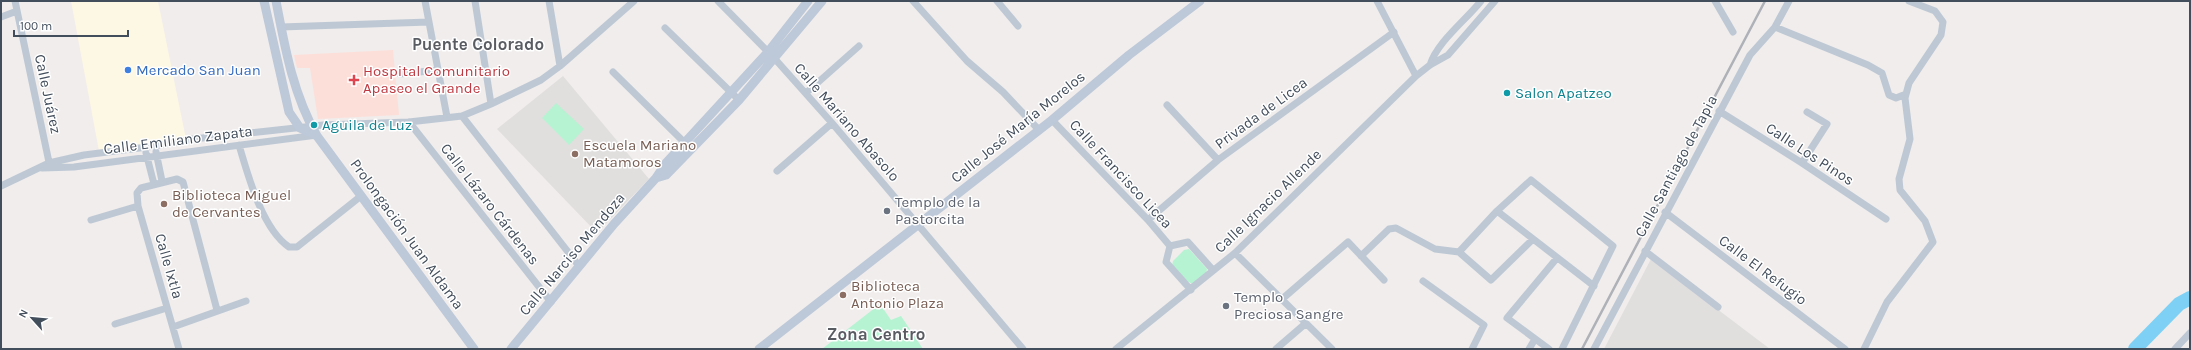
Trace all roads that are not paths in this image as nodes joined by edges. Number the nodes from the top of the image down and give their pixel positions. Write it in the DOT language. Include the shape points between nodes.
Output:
graph roads {
  1 [pos="15,1"];
  2 [pos="264,1"];
  3 [pos="276,1"];
  4 [pos="425,1"];
  5 [pos="475,1"];
  6 [pos="550,1"];
  7 [pos="634,1"];
  8 [pos="718,1"];
  9 [pos="808,1"];
  10 [pos="822,1"];
  11 [pos="913,1"];
  12 [pos="996,1"];
  13 [pos="1200,1"];
  14 [pos="1377,1"];
  15 [pos="1481,1"];
  16 [pos="1495,1"];
  17 [pos="1715,1"];
  18 [pos="1788,1"];
  19 [pos="1909,1"];
  20 [pos="17,12"];
  21 [pos="1,17"];
  22 [pos="429,22"];
  23 [pos="1018,26"];
  24 [pos="281,27"];
  25 [pos="1775,27"];
  26 [pos="666,28"];
  27 [pos="1394,32"];
  28 [pos="1733,32"];
  29 [pos="859,46"];
  30 [pos="768,52"];
  31 [pos="775,59"];
  32 [pos="1430,65"];
  33 [pos="560,66"];
  34 [pos="438,70"];
  35 [pos="614,72"];
  36 [pos="400,74"];
  37 [pos="1416,76"];
  38 [pos="731,92"];
  39 [pos="806,93"];
  40 [pos="1906,94"];
  41 [pos="739,100"];
  42 [pos="491,104"];
  43 [pos="1167,105"];
  44 [pos="1719,111"];
  45 [pos="1807,112"];
  46 [pos="462,116"];
  47 [pos="446,117"];
  48 [pos="1052,120"];
  49 [pos="409,122"];
  50 [pos="832,123"];
  51 [pos="323,125"];
  52 [pos="312,127"];
  53 [pos="300,128"];
  54 [pos="1040,130"];
  55 [pos="317,136"];
  56 [pos="684,142"];
  57 [pos="239,145"];
  58 [pos="155,146"];
  59 [pos="146,147"];
  60 [pos="691,151"];
  61 [pos="157,156"];
  62 [pos="147,158"];
  63 [pos="1218,160"];
  64 [pos="1802,163"];
  65 [pos="50,166"];
  66 [pos="777,171"];
  67 [pos="656,178"];
  68 [pos="162,181"];
  69 [pos="154,184"];
  70 [pos="1,186"];
  71 [pos="361,196"];
  72 [pos="138,206"];
  73 [pos="1497,211"];
  74 [pos="1665,212"];
  75 [pos="1886,219"];
  76 [pos="91,220"];
  77 [pos="1148,220"];
  78 [pos="919,224"];
  79 [pos="1533,239"];
  80 [pos="1170,246"];
  81 [pos="1645,251"];
  82 [pos="1459,252"];
  83 [pos="1235,253"];
  84 [pos="1361,256"];
  85 [pos="1557,258"];
  86 [pos="579,266"];
  87 [pos="1213,270"];
  88 [pos="1384,280"];
  89 [pos="1423,281"];
  90 [pos="1594,286"];
  91 [pos="1191,290"];
  92 [pos="1281,300"];
  93 [pos="246,301"];
  94 [pos="551,302"];
  95 [pos="1718,307"];
  96 [pos="167,308"];
  97 [pos="217,310"];
  98 [pos="115,324"];
  99 [pos="1305,324"];
  100 [pos="173,327"];
  101 [pos="2190,332"];
  102 [pos="1535,339"];
  103 [pos="179,349"];
  104 [pos="474,349"];
  105 [pos="511,349"];
  106 [pos="760,349"];
  107 [pos="1023,349"];
  108 [pos="1116,349"];
  109 [pos="1276,349"];
  110 [pos="1332,349"];
  111 [pos="1472,349"];
  112 [pos="1529,349"];
  113 [pos="1549,349"];
  114 [pos="1562,349"];
  115 [pos="1594,349"];
  116 [pos="1845,349"];
  117 [pos="1864,349"];
  118 [pos="2175,349"];
  1 -- 20 [label="street, Calle Juárez"];
  2 -- 53 [label="street" via="286,104"];
  3 -- 24 [label="street, Prolongación Juan Aldama"];
  4 -- 22 [label="street"];
  5 -- 42 [label="street"];
  6 -- 33 [label="street"];
  7 -- 33 [label="street, Calle Emiliano Zapata"];
  8 -- 30 [label="street, Calle Mariano Abasolo"];
  9 -- 30 [label="street, Calle Narciso Mendoza"];
  10 -- 31 [label="street, Calle Narciso Mendoza"];
  11 -- 54 [label="street" via="967,61 1003,92"];
  12 -- 23 [label="street"];
  13 -- 48 [label="street, Calle José María Morelos" via="1129,55"];
  14 -- 27 [label="street"];
  15 -- 32 [label="street, Calle Ignacio Allende" via="1440,47"];
  16 -- 32 [label="street, Calle Ignacio Allende" via="1448,55"];
  17 -- 28 [label="street"];
  18 -- 25 [label="street, Calle Santiago de Tapia"];
  19 -- 40 [label="street" via="1935,10 1943,22 1941,36 1909,83"];
  20 -- 21 [label="street"];
  20 -- 65 [label="street, Calle Juárez"];
  22 -- 24 [label="street"];
  22 -- 34 [label="street"];
  24 -- 52 [label="street, Prolongación Juan Aldama" via="293,82 305,116"];
  25 -- 40 [label="street" via="1882,73 1889,95 1896,98"];
  25 -- 44 [label="street, Calle Santiago de Tapia" via="1750,55"];
  26 -- 38 [label="street"];
  27 -- 37 [label="street"];
  27 -- 63 [label="street, Privada de Licea"];
  29 -- 39 [label="street"];
  30 -- 31 [label="street, Calle Mariano Abasolo"];
  30 -- 38 [label="street, Calle Narciso Mendoza"];
  31 -- 39 [label="street, Calle Mariano Abasolo"];
  31 -- 41 [label="street, Calle Narciso Mendoza"];
  32 -- 37 [label="street, Calle Ignacio Allende"];
  33 -- 42 [label="street, Calle Emiliano Zapata" via="541,80"];
  34 -- 36 [label="street"];
  34 -- 47 [label="street"];
  35 -- 56 [label="street"];
  37 -- 83 [label="street, Calle Ignacio Allende"];
  38 -- 41 [label="street"];
  38 -- 56 [label="street, Calle Narciso Mendoza"];
  39 -- 50 [label="street, Calle Mariano Abasolo"];
  40 -- 117 [label="street" via="1910,139 1899,179 1900,190 1925,221 1933,242 1887,302"];
  41 -- 60 [label="street, Calle Narciso Mendoza"];
  42 -- 46 [label="street, Calle Emiliano Zapata"];
  43 -- 63 [label="street"];
  44 -- 64 [label="street, Calle Los Pinos"];
  44 -- 74 [label="street, Calle Santiago de Tapia"];
  45 -- 64 [label="street" via="1827,124"];
  46 -- 47 [label="street, Calle Emiliano Zapata"];
  46 -- 86 [label="street"];
  47 -- 49 [label="street, Calle Emiliano Zapata"];
  48 -- 54 [label="street, Calle José María Morelos"];
  48 -- 77 [label="street, Calle Francisco Licea"];
  49 -- 51 [label="street, Calle Emiliano Zapata"];
  49 -- 94 [label="street, Calle Lázaro Cárdenas"];
  50 -- 66 [label="street"];
  50 -- 78 [label="street, Calle Mariano Abasolo"];
  51 -- 52 [label="street, Calle Emiliano Zapata"];
  51 -- 55 [label="street"];
  52 -- 53 [label="street, Calle Emiliano Zapata"];
  52 -- 55 [label="street, Prolongación Juan Aldama"];
  53 -- 55 [label="street, Prolongación Juan Aldama"];
  53 -- 58 [label="street, Calle Emiliano Zapata" via="193,139"];
  54 -- 78 [label="street, Calle José María Morelos"];
  55 -- 57 [label="street, Calle Emiliano Zapata"];
  55 -- 71 [label="street, Prolongación Juan Aldama"];
  56 -- 60 [label="street"];
  56 -- 67 [label="street, Calle Narciso Mendoza"];
  57 -- 61 [label="street, Calle Emiliano Zapata"];
  57 -- 71 [label="street" via="250,180 274,234 289,247 297,247"];
  58 -- 59 [label="street, Calle Emiliano Zapata"];
  58 -- 61 [label="street"];
  59 -- 62 [label="street"];
  59 -- 65 [label="street, Calle Emiliano Zapata" via="84,155"];
  60 -- 67 [label="street, Calle Narciso Mendoza" via="666,175"];
  61 -- 62 [label="street, Calle Emiliano Zapata"];
  61 -- 68 [label="street"];
  62 -- 65 [label="street, Calle Emiliano Zapata"];
  62 -- 69 [label="street"];
  63 -- 77 [label="street, Privada de Licea"];
  64 -- 75 [label="street, Calle Los Pinos"];
  65 -- 70 [label="street, Calle Emiliano Zapata"];
  67 -- 86 [label="street, Calle Narciso Mendoza"];
  68 -- 69 [label="street"];
  68 -- 97 [label="street" via="177,179 185,186"];
  69 -- 72 [label="street, Calle Ixtla" via="139,190 136,197"];
  71 -- 104 [label="street, Prolongación Juan Aldama"];
  72 -- 76 [label="street"];
  72 -- 96 [label="street, Calle Ixtla"];
  73 -- 79 [label="street"];
  73 -- 82 [label="street"];
  73 -- 90 [label="street" via="1531,180 1613,246"];
  74 -- 81 [label="street, Calle Santiago de Tapia"];
  74 -- 116 [label="street, Calle El Refugio"];
  77 -- 80 [label="street, Calle Francisco Licea"];
  78 -- 106 [label="street, Calle José María Morelos"];
  78 -- 107 [label="street, Calle Mariano Abasolo"];
  79 -- 82 [label="street" via="1491,280"];
  79 -- 85 [label="street"];
  80 -- 87 [label="street, Calle Francisco Licea" via="1188,242"];
  80 -- 91 [label="street, Calle Francisco Licea" via="1166,262"];
  81 -- 95 [label="street"];
  81 -- 115 [label="street, Calle Santiago de Tapia"];
  82 -- 84 [label="street" via="1435,249 1396,228 1389,229"];
  83 -- 87 [label="street, Calle Ignacio Allende"];
  83 -- 92 [label="street"];
  84 -- 88 [label="street"];
  84 -- 92 [label="street" via="1348,242"];
  85 -- 90 [label="street"];
  85 -- 102 [label="street" via="1507,318"];
  86 -- 94 [label="street, Calle Narciso Mendoza"];
  87 -- 91 [label="street, Calle Ignacio Allende"];
  89 -- 111 [label="street" via="1484,325"];
  90 -- 114 [label="street"];
  91 -- 108 [label="street, Calle Ignacio Allende"];
  92 -- 99 [label="street"];
  93 -- 97 [label="street"];
  94 -- 105 [label="street, Calle Narciso Mendoza"];
  96 -- 98 [label="street"];
  96 -- 100 [label="street, Calle Ixtla"];
  97 -- 100 [label="street"];
  99 -- 109 [label="street"];
  99 -- 110 [label="street"];
  100 -- 103 [label="street, Calle Ixtla"];
  101 -- 118 [label="street"];
  102 -- 112 [label="street"];
  102 -- 113 [label="street"];
}
